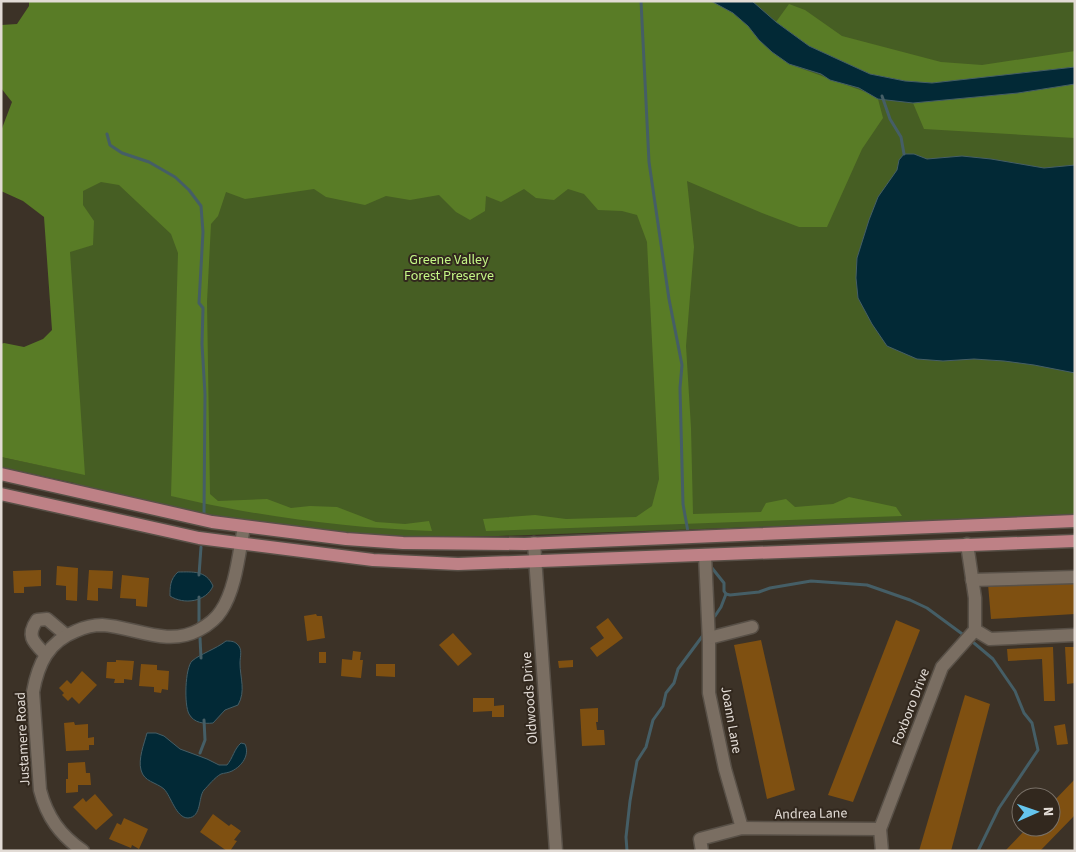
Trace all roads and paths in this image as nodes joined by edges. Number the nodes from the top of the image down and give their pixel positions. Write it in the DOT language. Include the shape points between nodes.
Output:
graph roads {
  1 [pos="1,474"];
  2 [pos="1,494"];
  3 [pos="1075,521"];
  4 [pos="244,527"];
  5 [pos="1075,541"];
  6 [pos="534,543"];
  7 [pos="241,544"];
  8 [pos="967,544"];
  9 [pos="705,554"];
  10 [pos="535,562"];
  11 [pos="1075,577"];
  12 [pos="972,580"];
  13 [pos="752,627"];
  14 [pos="975,630"];
  15 [pos="66,635"];
  16 [pos="1075,635"];
  17 [pos="709,638"];
  18 [pos="45,654"];
  19 [pos="742,828"];
  20 [pos="880,829"];
  21 [pos="83,851"];
  22 [pos="556,851"];
  23 [pos="702,851"];
  24 [pos="882,851"];
  1 -- 4 [label="main road"];
  2 -- 7 [label="main road" via="199,538"];
  3 -- 6 [label="main road"];
  4 -- 6 [label="main road" via="403,543"];
  4 -- 7 [label="street, Justamere Road"];
  5 -- 8 [label="main road"];
  6 -- 10 [label="street, Oldwoods Drive"];
  7 -- 10 [label="main road" via="373,560 458,564"];
  7 -- 15 [label="street, Justamere Road" via="226,602 218,615 201,629 187,635 168,637 100,625"];
  8 -- 9 [label="main road"];
  8 -- 12 [label="street"];
  9 -- 10 [label="main road"];
  9 -- 17 [label="street, Joann Lane"];
  10 -- 22 [label="street, Oldwoods Drive"];
  11 -- 12 [label="street"];
  12 -- 14 [label="street"];
  13 -- 17 [label="street"];
  14 -- 16 [label="street" via="990,639"];
  14 -- 20 [label="street, Foxboro Drive" via="942,667"];
  15 -- 18 [label="street, Justamere Road"];
  15 -- 18 [label="street" via="47,619 37,620 30,635"];
  17 -- 19 [label="street, Joann Lane" via="709,693 725,770"];
  18 -- 21 [label="street, Justamere Road" via="34,692 40,790 51,819 60,832"];
  19 -- 20 [label="street, Andrea Lane"];
  19 -- 23 [label="street, Andrea Lane" via="700,839"];
  20 -- 24 [label="street"];
}
